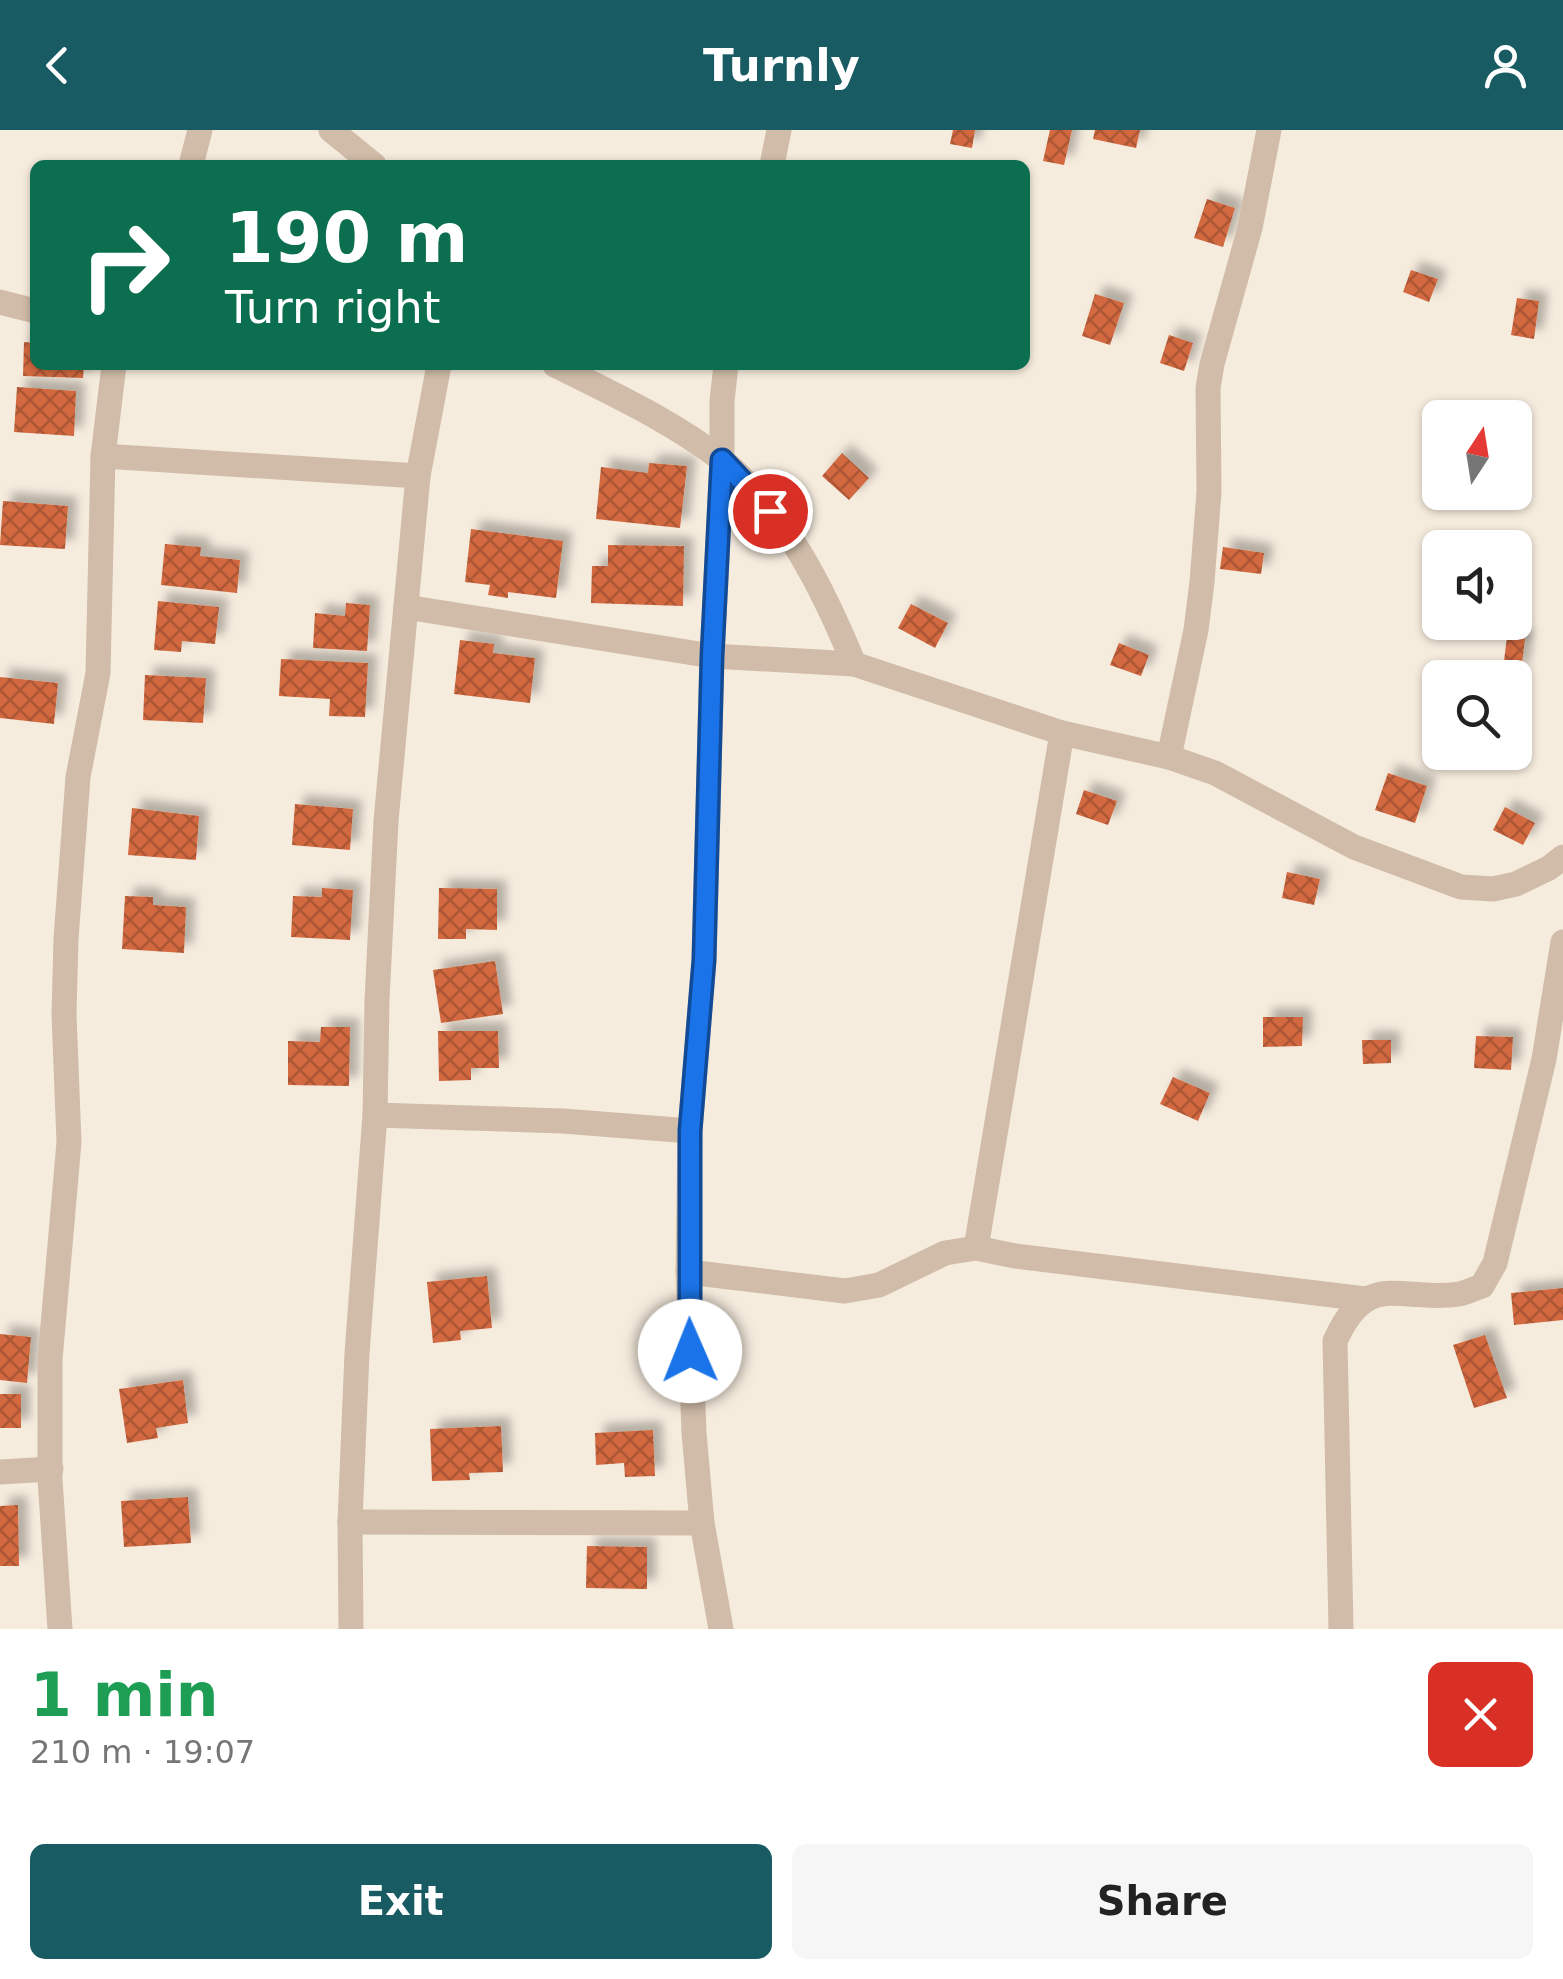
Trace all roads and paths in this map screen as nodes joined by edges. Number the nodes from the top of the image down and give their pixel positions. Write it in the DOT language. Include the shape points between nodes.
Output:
graph roads {
  1 [pos="200,130"];
  2 [pos="331,130"];
  3 [pos="778,130"];
  4 [pos="1270,130"];
  5 [pos="192,160"];
  6 [pos="368,160"];
  7 [pos="773,160"];
  8 [pos="0,302"];
  9 [pos="30,310"];
  10 [pos="113,370"];
  11 [pos="439,370"];
  12 [pos="565,370"];
  13 [pos="725,370"];
  14 [pos="103,456"];
  15 [pos="722,460"];
  16 [pos="418,476"];
  17 [pos="406,607"];
  18 [pos="712,656"];
  19 [pos="854,664"];
  20 [pos="1062,733"];
  21 [pos="1169,756"];
  22 [pos="1563,857"];
  23 [pos="1563,942"];
  24 [pos="376,1115"];
  25 [pos="690,1131"];
  26 [pos="976,1248"];
  27 [pos="688,1272"];
  28 [pos="1365,1299"];
  29 [pos="50,1469"];
  30 [pos="0,1472"];
  31 [pos="350,1522"];
  32 [pos="702,1523"];
  33 [pos="60,1629"];
  34 [pos="351,1629"];
  35 [pos="721,1629"];
  36 [pos="1341,1629"];
  1 -- 5 [label="street"];
  2 -- 6 [label="street"];
  3 -- 7 [label="street"];
  4 -- 21 [label="street" via="1208,388 1202,582"];
  8 -- 9 [label="street"];
  10 -- 14 [label="street"];
  11 -- 16 [label="street"];
  12 -- 15 [label="street"];
  13 -- 15 [label="street"];
  14 -- 16 [label="street"];
  14 -- 29 [label="street" via="98,673 78,776 66,939 70,1109 50,1360"];
  15 -- 18 [label="street"];
  15 -- 19 [label="street" via="804,560"];
  16 -- 17 [label="street"];
  17 -- 18 [label="street"];
  17 -- 24 [label="street" via="386,821"];
  18 -- 19 [label="street"];
  18 -- 25 [label="street" via="704,960"];
  19 -- 20 [label="street"];
  20 -- 21 [label="street"];
  20 -- 26 [label="street"];
  21 -- 22 [label="street" via="1215,772 1354,846 1461,886 1516,884"];
  23 -- 28 [label="street" via="1544,1059 1494,1263 1482,1286 1459,1294 1388,1292"];
  24 -- 25 [label="street"];
  24 -- 31 [label="street"];
  25 -- 27 [label="street"];
  26 -- 27 [label="street" via="928,1259 880,1285 845,1291"];
  26 -- 28 [label="street"];
  27 -- 32 [label="street"];
  28 -- 36 [label="street" via="1347,1315 1335,1341"];
  29 -- 30 [label="street"];
  29 -- 33 [label="street"];
  31 -- 32 [label="street"];
  31 -- 34 [label="street"];
  32 -- 35 [label="street"];
}
